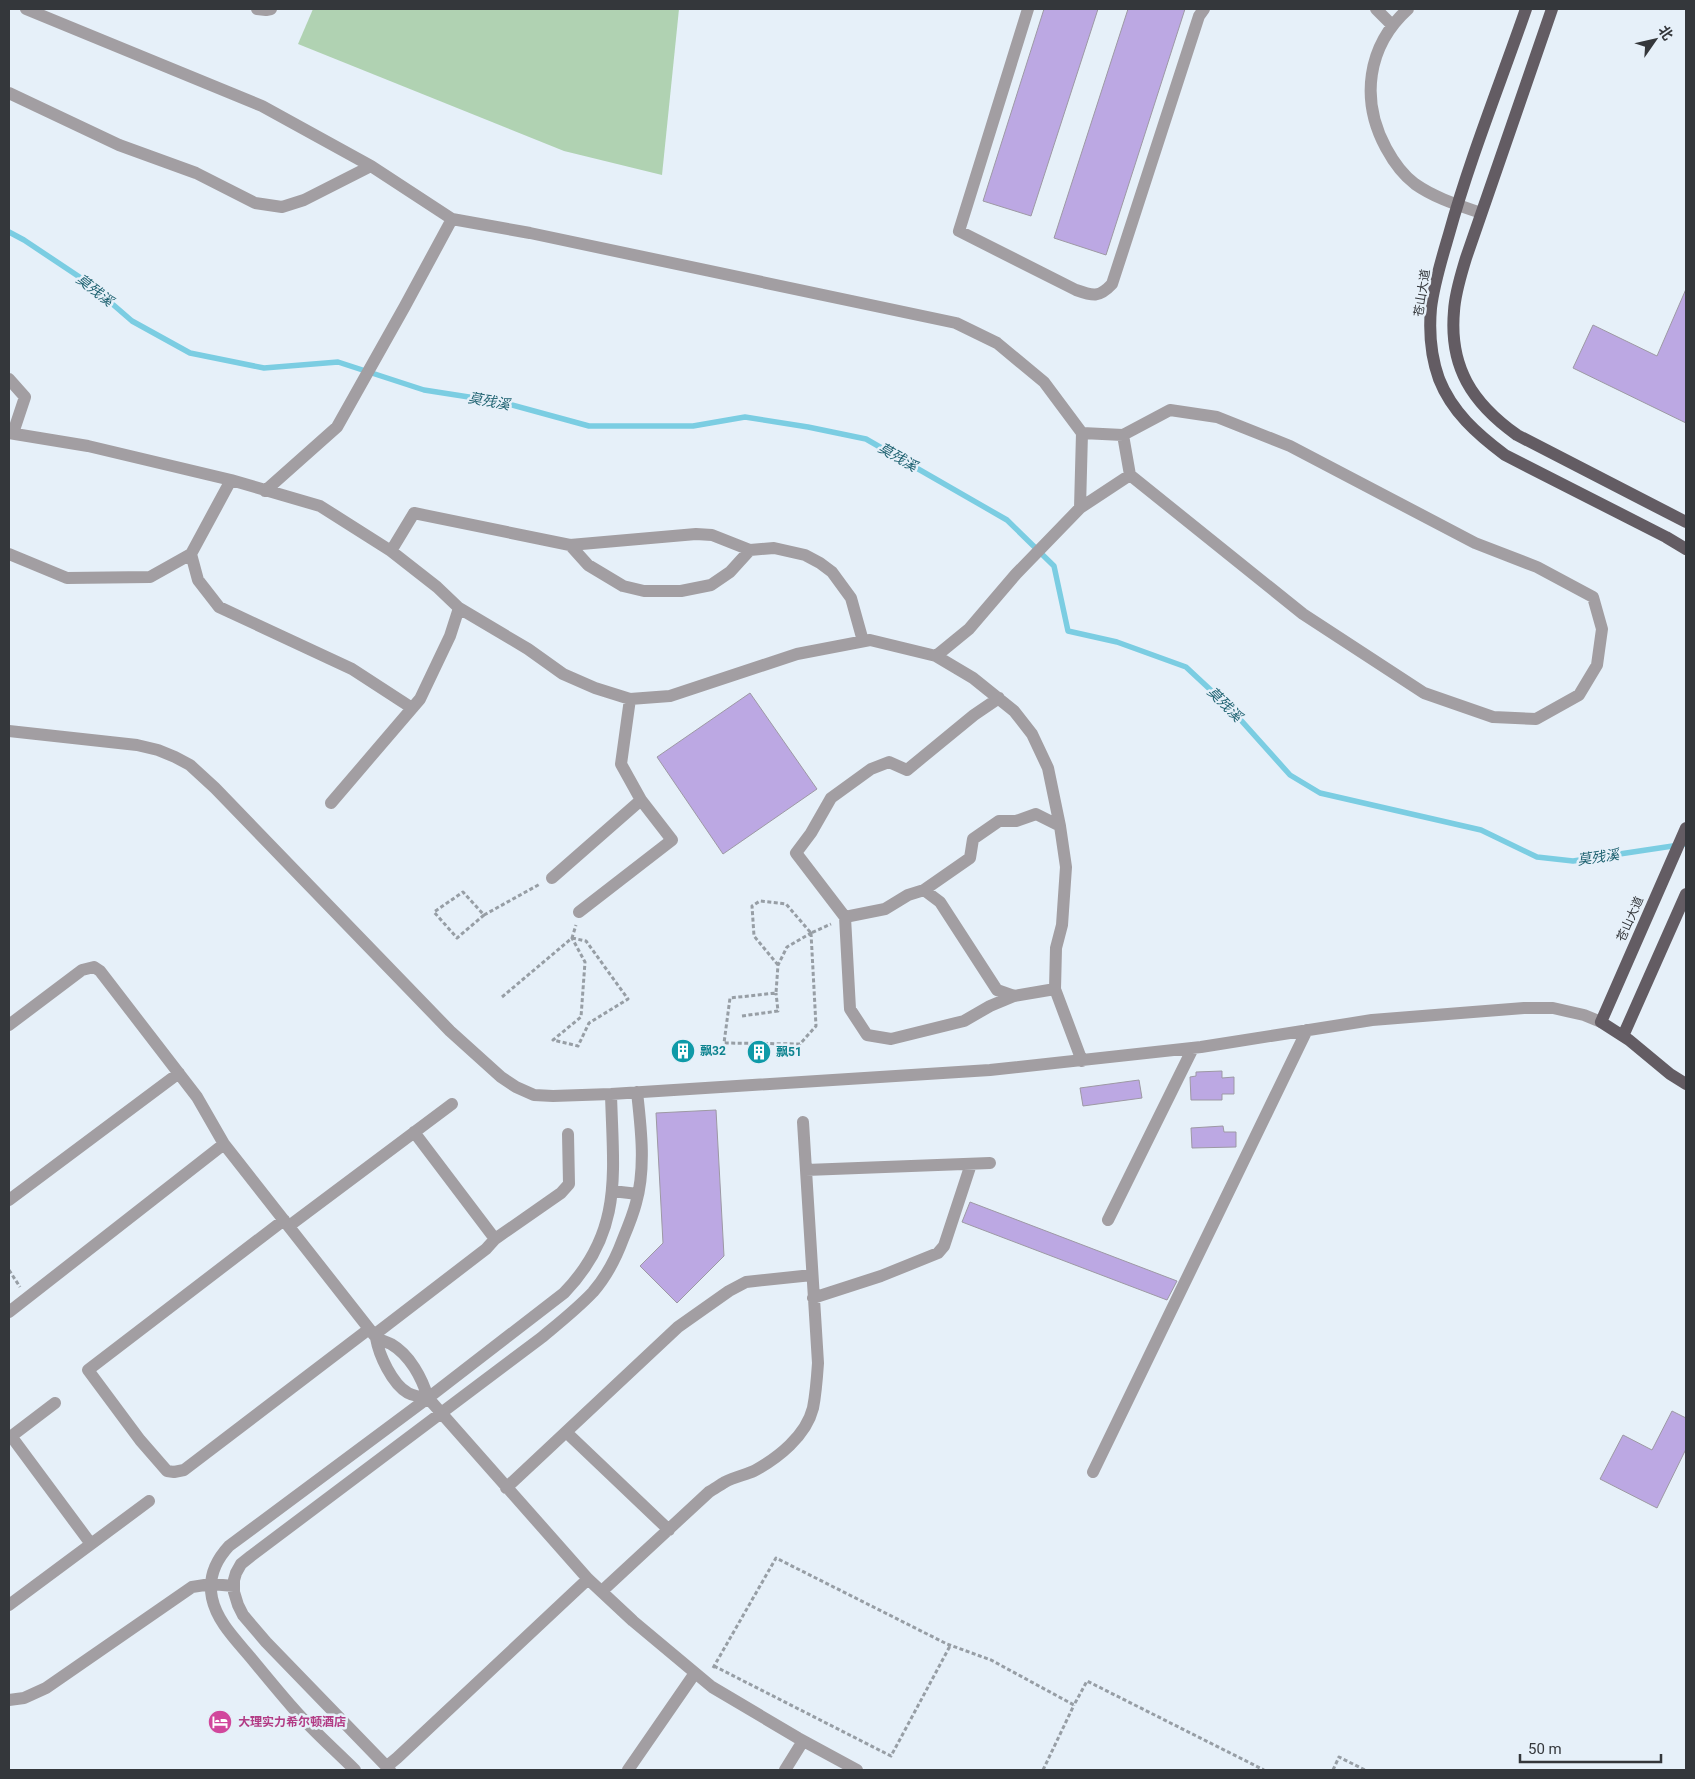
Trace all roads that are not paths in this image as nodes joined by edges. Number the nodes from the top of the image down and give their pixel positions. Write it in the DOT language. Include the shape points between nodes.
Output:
graph roads {
  1 [pos="26,9"];
  2 [pos="257,9"];
  3 [pos="271,9"];
  4 [pos="1028,9"];
  5 [pos="1204,9"];
  6 [pos="1376,9"];
  7 [pos="1406,9"];
  8 [pos="1526,9"];
  9 [pos="1552,9"];
  10 [pos="1392,25"];
  11 [pos="9,93"];
  12 [pos="371,166"];
  13 [pos="1457,205"];
  14 [pos="1482,213"];
  15 [pos="452,219"];
  16 [pos="9,379"];
  17 [pos="11,433"];
  18 [pos="1082,433"];
  19 [pos="1123,435"];
  20 [pos="1130,475"];
  21 [pos="231,480"];
  22 [pos="265,491"];
  23 [pos="1080,508"];
  24 [pos="1686,522"];
  25 [pos="570,545"];
  26 [pos="1686,549"];
  27 [pos="750,550"];
  28 [pos="390,551"];
  29 [pos="9,554"];
  30 [pos="191,554"];
  31 [pos="459,608"];
  32 [pos="863,641"];
  33 [pos="936,656"];
  34 [pos="999,698"];
  35 [pos="630,699"];
  36 [pos="412,708"];
  37 [pos="9,731"];
  38 [pos="641,800"];
  39 [pos="331,803"];
  40 [pos="1060,826"];
  41 [pos="1686,828"];
  42 [pos="552,878"];
  43 [pos="924,890"];
  44 [pos="1686,894"];
  45 [pos="579,912"];
  46 [pos="845,917"];
  47 [pos="1055,989"];
  48 [pos="1014,996"];
  49 [pos="1600,1022"];
  50 [pos="9,1024"];
  51 [pos="1307,1030"];
  52 [pos="1623,1036"];
  53 [pos="1193,1048"];
  54 [pos="1082,1061"];
  55 [pos="179,1073"];
  56 [pos="1686,1084"];
  57 [pos="637,1092"];
  58 [pos="611,1094"];
  59 [pos="452,1104"];
  60 [pos="803,1122"];
  61 [pos="414,1132"];
  62 [pos="568,1134"];
  63 [pos="224,1144"];
  64 [pos="990,1163"];
  65 [pos="971,1164"];
  66 [pos="806,1170"];
  67 [pos="612,1192"];
  68 [pos="638,1194"];
  69 [pos="9,1200"];
  70 [pos="1108,1220"];
  71 [pos="286,1223"];
  72 [pos="495,1239"];
  73 [pos="812,1275"];
  74 [pos="813,1298"];
  75 [pos="9,1312"];
  76 [pos="373,1334"];
  77 [pos="428,1398"];
  78 [pos="55,1404"];
  79 [pos="440,1413"];
  80 [pos="566,1432"];
  81 [pos="10,1437"];
  82 [pos="1093,1472"];
  83 [pos="506,1488"];
  84 [pos="149,1501"];
  85 [pos="669,1530"];
  86 [pos="91,1544"];
  87 [pos="588,1579"];
  88 [pos="211,1584"];
  89 [pos="234,1586"];
  90 [pos="602,1591"];
  91 [pos="9,1605"];
  92 [pos="700,1677"];
  93 [pos="9,1700"];
  94 [pos="803,1741"];
  95 [pos="388,1769"];
  96 [pos="355,1770"];
  97 [pos="628,1770"];
  98 [pos="785,1770"];
  99 [pos="857,1770"];
  1 -- 12 [label="street" via="262,106"];
  2 -- 3 [label="street"];
  4 -- 5 [label="street" via="959,231 1090,295 1102,293 1112,284 1199,16"];
  6 -- 10 [label="street"];
  7 -- 10 [label="street"];
  8 -- 13 [label="main road, 苍山大道"];
  9 -- 14 [label="main road"];
  10 -- 13 [label="street" via="1374,63 1370,87 1374,121 1386,148 1402,171 1426,191"];
  11 -- 12 [label="street" via="120,145 196,173 255,203 282,208"];
  12 -- 15 [label="street"];
  13 -- 14 [label="street"];
  13 -- 26 [label="main road, 苍山大道" via="1431,308 1432,350 1439,378 1450,401 1481,438 1505,455"];
  14 -- 24 [label="main road" via="1466,258 1454,310 1455,347 1460,370 1470,389 1496,420 1517,435"];
  15 -- 18 [label="street" via="956,323 997,343 1044,382"];
  15 -- 22 [label="street" via="337,427"];
  16 -- 17 [label="street" via="25,397"];
  17 -- 21 [label="street" via="88,446"];
  18 -- 19 [label="street"];
  18 -- 23 [label="street"];
  19 -- 20 [label="street"];
  19 -- 20 [label="street" via="1170,410 1217,416 1290,446 1475,543 1536,567 1593,597 1602,629 1597,665 1579,695 1536,719 1493,717 1424,693 1303,614"];
  20 -- 23 [label="street"];
  21 -- 22 [label="street"];
  21 -- 30 [label="street"];
  22 -- 28 [label="street" via="320,506"];
  23 -- 33 [label="street" via="1016,574 970,629"];
  25 -- 27 [label="street" via="696,534 712,535"];
  25 -- 27 [label="street" via="588,565 623,586 644,591 681,591 711,585 730,572"];
  25 -- 28 [label="street" via="414,513"];
  27 -- 32 [label="street" via="774,548 805,554 832,572 851,598"];
  28 -- 31 [label="street"];
  29 -- 30 [label="street" via="67,578 150,577"];
  30 -- 36 [label="street" via="198,580 219,607 352,669"];
  31 -- 35 [label="street" via="528,649 562,674"];
  31 -- 36 [label="street" via="450,636 420,699"];
  32 -- 33 [label="street"];
  32 -- 35 [label="street" via="796,654 670,696"];
  33 -- 34 [label="street"];
  34 -- 40 [label="street" via="1032,734 1048,768"];
  34 -- 46 [label="street" via="907,770 889,762 871,769 831,798 796,853"];
  35 -- 38 [label="street" via="621,764"];
  36 -- 39 [label="street"];
  37 -- 58 [label="street" via="137,745 175,756 205,777 450,1031 501,1077 534,1095"];
  38 -- 42 [label="street"];
  38 -- 45 [label="street" via="672,840"];
  40 -- 43 [label="street" via="1036,814 1016,821 999,822 973,839 970,858"];
  40 -- 47 [label="street" via="1066,867 1062,925 1056,948"];
  41 -- 49 [label="main road, 苍山大道"];
  43 -- 46 [label="street" via="908,895 885,909"];
  43 -- 48 [label="street" via="940,902 997,990"];
  44 -- 52 [label="main road"];
  46 -- 48 [label="street" via="850,1009 867,1035 891,1039 964,1021"];
  47 -- 48 [label="street"];
  47 -- 54 [label="street"];
  49 -- 51 [label="street" via="1565,1010 1524,1008 1372,1020"];
  49 -- 52 [label="main road"];
  50 -- 55 [label="street" via="82,970 94,967"];
  51 -- 53 [label="street"];
  51 -- 82 [label="street"];
  52 -- 56 [label="main road"];
  53 -- 54 [label="street"];
  53 -- 70 [label="street"];
  54 -- 57 [label="street" via="990,1070"];
  55 -- 63 [label="street" via="206,1110"];
  55 -- 69 [label="street"];
  57 -- 58 [label="street"];
  57 -- 68 [label="street" via="642,1162"];
  58 -- 67 [label="street"];
  59 -- 61 [label="street"];
  60 -- 66 [label="street"];
  61 -- 71 [label="street"];
  61 -- 72 [label="street"];
  62 -- 72 [label="street" via="569,1184"];
  63 -- 71 [label="street"];
  63 -- 75 [label="street"];
  64 -- 65 [label="street"];
  65 -- 66 [label="street"];
  65 -- 74 [label="street" via="944,1246 938,1253"];
  66 -- 73 [label="street"];
  67 -- 68 [label="street"];
  67 -- 77 [label="street" via="605,1231 576,1282"];
  68 -- 79 [label="street" via="618,1253 594,1290 548,1333"];
  71 -- 76 [label="street"];
  71 -- 76 [label="street" via="88,1370 140,1440 167,1471 184,1470"];
  72 -- 76 [label="street"];
  73 -- 74 [label="street"];
  73 -- 80 [label="street" via="746,1282 729,1291 678,1327"];
  74 -- 85 [label="street" via="818,1363 816,1389 812,1410 799,1435 767,1463 709,1492"];
  76 -- 77 [label="street" via="392,1345 412,1364 423,1381"];
  76 -- 77 [label="street" via="379,1353 398,1383 407,1392"];
  77 -- 79 [label="street"];
  77 -- 88 [label="street" via="229,1546 215,1565"];
  78 -- 81 [label="street"];
  79 -- 83 [label="street"];
  79 -- 89 [label="street" via="241,1564"];
  80 -- 83 [label="street"];
  80 -- 85 [label="street"];
  81 -- 86 [label="street"];
  83 -- 87 [label="street"];
  84 -- 86 [label="street"];
  85 -- 90 [label="street"];
  86 -- 91 [label="street"];
  87 -- 90 [label="street"];
  87 -- 95 [label="street"];
  88 -- 89 [label="street"];
  88 -- 93 [label="street" via="192,1587 38,1693"];
  88 -- 96 [label="street" via="212,1598 226,1628 294,1709"];
  89 -- 95 [label="street" via="238,1606 266,1642"];
  90 -- 92 [label="street"];
  92 -- 94 [label="street"];
  92 -- 97 [label="street"];
  94 -- 98 [label="street"];
  94 -- 99 [label="street"];
}
